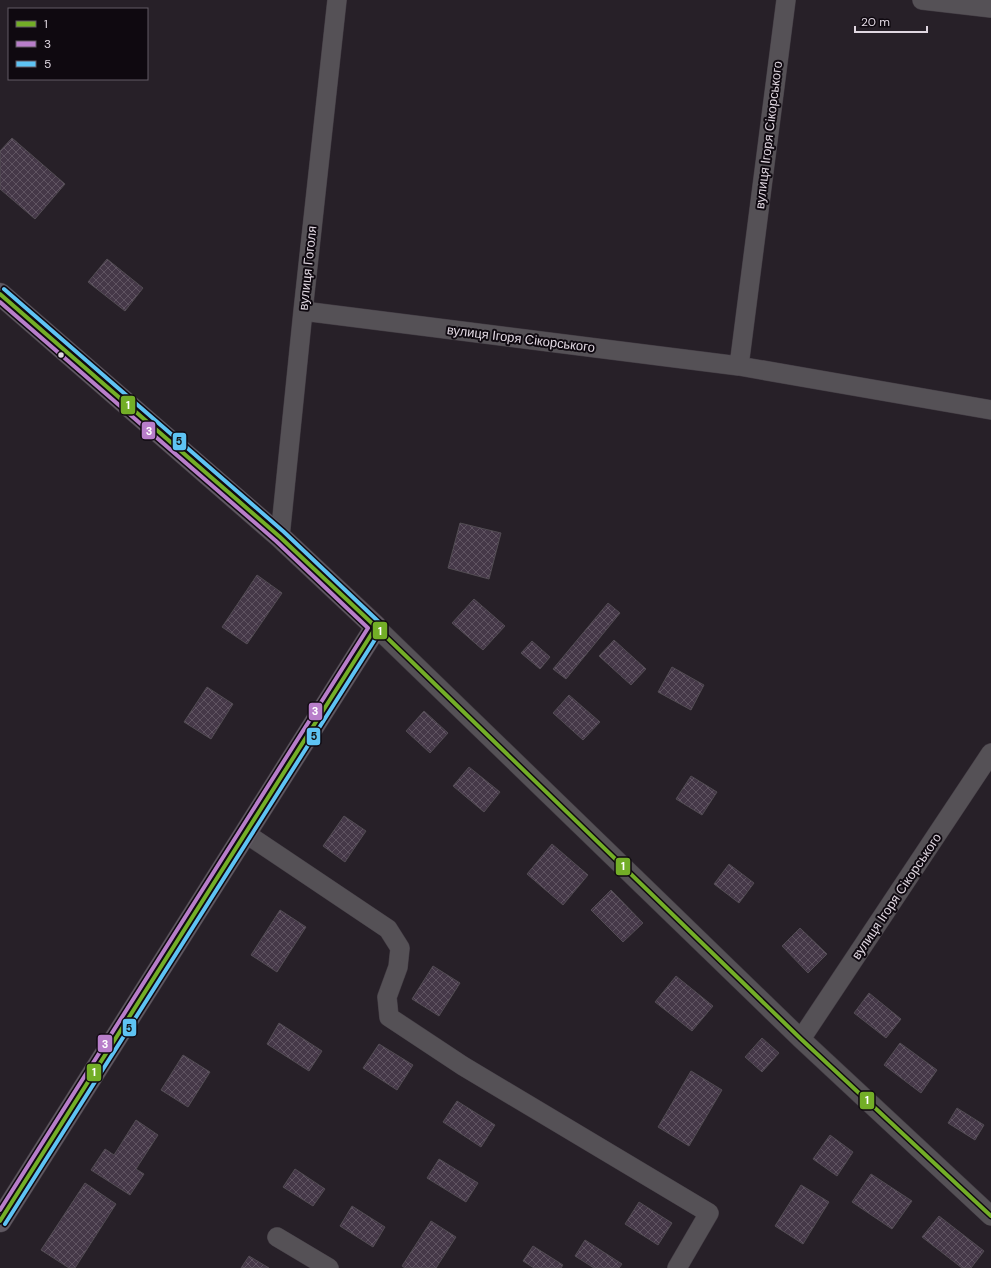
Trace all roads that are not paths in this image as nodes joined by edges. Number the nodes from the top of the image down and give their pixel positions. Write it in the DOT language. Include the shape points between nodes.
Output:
graph roads {
  1 [pos="337,0"];
  2 [pos="786,0"];
  3 [pos="922,0"];
  4 [pos="991,8"];
  5 [pos="0,294"];
  6 [pos="303,311"];
  7 [pos="739,366"];
  8 [pos="991,410"];
  9 [pos="280,537"];
  10 [pos="376,627"];
  11 [pos="991,753"];
  12 [pos="245,833"];
  13 [pos="801,1039"];
  14 [pos="991,1216"];
  15 [pos="0,1221"];
  16 [pos="277,1237"];
  17 [pos="329,1268"];
  18 [pos="677,1268"];
  1 -- 6 [label="street, вулиця Гоголя"];
  2 -- 7 [label="street, вулиця Ігоря Сікорського"];
  3 -- 4 [label="street"];
  5 -- 9 [label="main road"];
  6 -- 7 [label="street, вулиця Ігоря Сікорського"];
  6 -- 9 [label="street, вулиця Гоголя"];
  7 -- 8 [label="street, вулиця Ігоря Сікорського"];
  9 -- 10 [label="main road"];
  10 -- 12 [label="main road"];
  10 -- 13 [label="street"];
  11 -- 13 [label="street, вулиця Ігоря Сікорського"];
  12 -- 15 [label="main road"];
  12 -- 18 [label="street" via="388,928 400,948 398,967 387,997 389,1017 463,1066 709,1213"];
  13 -- 14 [label="street"];
  16 -- 17 [label="street"];
}
